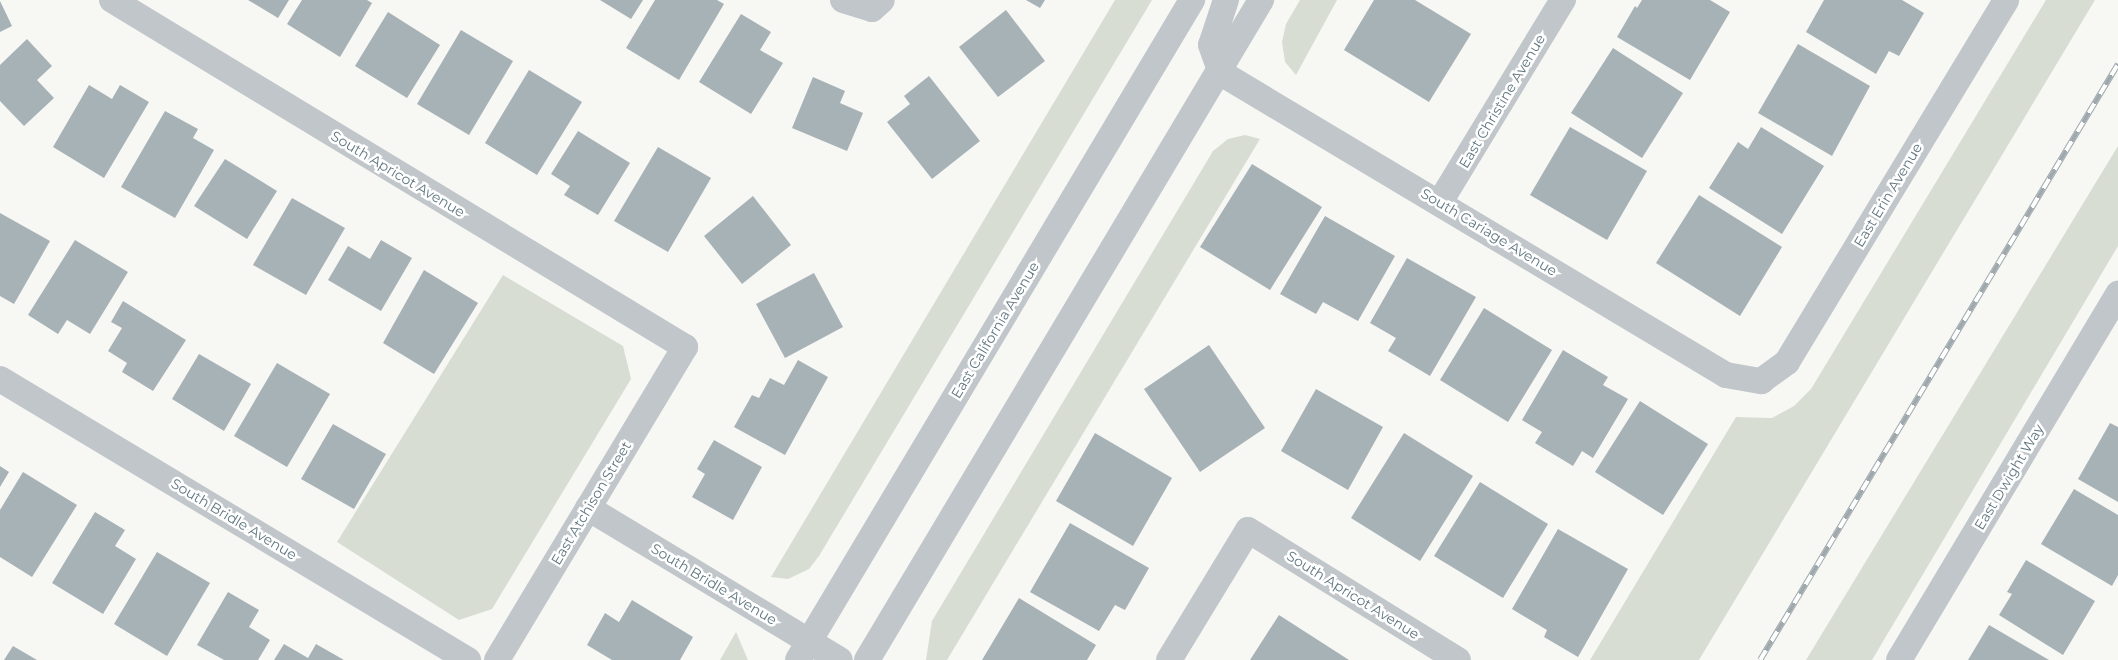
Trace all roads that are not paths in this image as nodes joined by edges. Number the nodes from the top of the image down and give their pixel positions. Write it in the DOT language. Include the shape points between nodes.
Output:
graph roads {
  1 [pos="112,0"];
  2 [pos="843,0"];
  3 [pos="1192,0"];
  4 [pos="1226,0"];
  5 [pos="1261,0"];
  6 [pos="1563,0"];
  7 [pos="2006,0"];
  8 [pos="877,4"];
  9 [pos="1221,73"];
  10 [pos="1440,202"];
  11 [pos="2118,294"];
  12 [pos="685,347"];
  13 [pos="0,379"];
  14 [pos="1761,381"];
  15 [pos="588,508"];
  16 [pos="803,651"];
  17 [pos="468,660"];
  18 [pos="496,660"];
  19 [pos="840,660"];
  20 [pos="866,660"];
  21 [pos="1169,660"];
  22 [pos="1458,660"];
  23 [pos="1899,660"];
  1 -- 12 [label="street, South Apricot Avenue"];
  2 -- 8 [label="street"];
  3 -- 16 [label="street, East California Avenue"];
  4 -- 9 [label="street" via="1211,46"];
  5 -- 9 [label="street"];
  6 -- 10 [label="street, East Christine Avenue"];
  7 -- 14 [label="street, East Erin Avenue" via="1787,362"];
  9 -- 10 [label="street, South Cariage Avenue"];
  9 -- 20 [label="street"];
  10 -- 14 [label="street, South Cariage Avenue" via="1726,375"];
  11 -- 23 [label="street, East Dwight Way"];
  12 -- 15 [label="street, East Atchison Street"];
  13 -- 17 [label="street, South Bridle Avenue"];
  15 -- 16 [label="street, South Bridle Avenue"];
  15 -- 18 [label="street, East Atchison Street"];
  16 -- 19 [label="street, South Bridle Avenue"];
  21 -- 22 [label="street, South Apricot Avenue" via="1248,530"];
}
